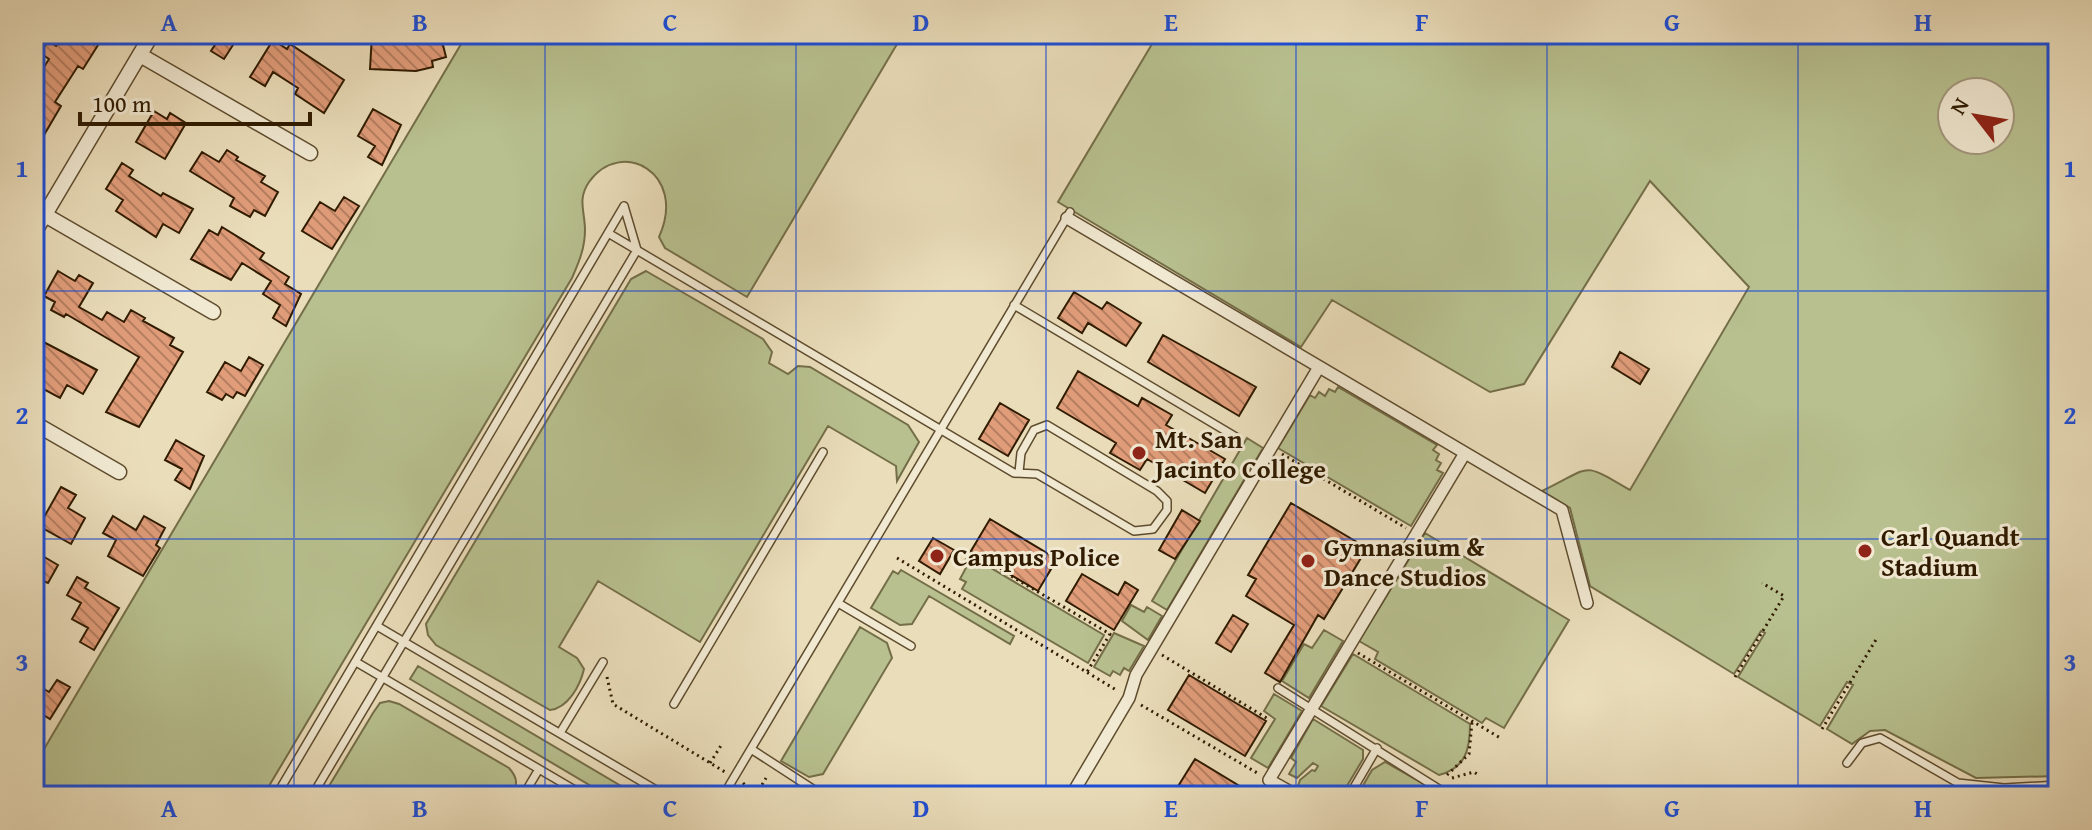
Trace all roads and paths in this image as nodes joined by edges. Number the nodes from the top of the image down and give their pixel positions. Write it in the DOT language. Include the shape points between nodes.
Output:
graph roads {
  1 [pos="152,34"];
  2 [pos="140,55"];
  3 [pos="310,153"];
  4 [pos="45,215"];
  5 [pos="1068,215"];
  6 [pos="34,233"];
  7 [pos="608,233"];
  8 [pos="637,250"];
  9 [pos="1014,305"];
  10 [pos="213,312"];
  11 [pos="1319,367"];
  12 [pos="34,423"];
  13 [pos="941,430"];
  14 [pos="1236,437"];
  15 [pos="1271,448"];
  16 [pos="823,452"];
  17 [pos="1465,453"];
  18 [pos="119,472"];
  19 [pos="1019,472"];
  20 [pos="1416,534"];
  21 [pos="970,552"];
  22 [pos="897,558"];
  23 [pos="1762,583"];
  24 [pos="838,603"];
  25 [pos="1587,603"];
  26 [pos="377,626"];
  27 [pos="1877,638"];
  28 [pos="404,641"];
  29 [pos="911,646"];
  30 [pos="1348,647"];
  31 [pos="1152,649"];
  32 [pos="356,662"];
  33 [pos="603,662"];
  34 [pos="1087,672"];
  35 [pos="382,677"];
  36 [pos="1735,677"];
  37 [pos="1278,688"];
  38 [pos="1129,698"];
  39 [pos="674,704"];
  40 [pos="1312,709"];
  41 [pos="1270,720"];
  42 [pos="1472,721"];
  43 [pos="1822,729"];
  44 [pos="560,733"];
  45 [pos="1502,739"];
  46 [pos="722,744"];
  47 [pos="1377,748"];
  48 [pos="751,749"];
  49 [pos="710,763"];
  50 [pos="1847,763"];
  51 [pos="539,769"];
  52 [pos="725,772"];
  53 [pos="1447,775"];
  54 [pos="1480,776"];
  55 [pos="766,778"];
  56 [pos="1452,778"];
  57 [pos="1269,780"];
  58 [pos="743,783"];
  59 [pos="2058,785"];
  60 [pos="822,795"];
  61 [pos="1284,795"];
  62 [pos="276,796"];
  63 [pos="312,796"];
  64 [pos="523,796"];
  65 [pos="585,796"];
  66 [pos="708,796"];
  67 [pos="723,796"];
  68 [pos="756,796"];
  69 [pos="1071,796"];
  70 [pos="1349,796"];
  71 [pos="1450,796"];
  1 -- 2 [label="street"];
  2 -- 3 [label="street"];
  2 -- 4 [label="street"];
  4 -- 6 [label="street"];
  4 -- 10 [label="street"];
  5 -- 9 [label="lane"];
  5 -- 11 [label="street"];
  7 -- 8 [label="lane"];
  7 -- 8 [label="lane" via="624,206"];
  7 -- 26 [label="lane"];
  8 -- 13 [label="lane"];
  8 -- 28 [label="lane"];
  9 -- 13 [label="lane"];
  9 -- 14 [label="lane"];
  11 -- 15 [label="street"];
  11 -- 17 [label="street"];
  12 -- 18 [label="street"];
  13 -- 19 [label="lane"];
  13 -- 24 [label="lane"];
  15 -- 20 [label="path"];
  15 -- 31 [label="street"];
  16 -- 39 [label="lane"];
  17 -- 20 [label="street"];
  17 -- 25 [label="street" via="1562,510"];
  19 -- 19 [label="lane" via="1037,474 1134,531 1153,529 1167,510 1167,501 1157,491 1047,425 1034,430 1021,453"];
  20 -- 30 [label="street"];
  21 -- 34 [label="path" via="1110,634"];
  22 -- 34 [label="path"];
  23 -- 36 [label="path" via="1784,596"];
  24 -- 29 [label="lane"];
  24 -- 48 [label="lane"];
  26 -- 28 [label="lane"];
  26 -- 32 [label="lane"];
  27 -- 43 [label="path"];
  28 -- 35 [label="lane"];
  28 -- 44 [label="lane"];
  30 -- 40 [label="street"];
  30 -- 42 [label="path"];
  31 -- 38 [label="street"];
  31 -- 41 [label="path"];
  32 -- 35 [label="lane"];
  32 -- 62 [label="lane"];
  33 -- 44 [label="lane"];
  33 -- 49 [label="path" via="613,704"];
  34 -- 38 [label="path"];
  35 -- 51 [label="lane"];
  35 -- 63 [label="lane"];
  37 -- 40 [label="lane"];
  38 -- 57 [label="path"];
  38 -- 69 [label="street"];
  40 -- 47 [label="lane"];
  40 -- 57 [label="street"];
  42 -- 45 [label="path"];
  42 -- 53 [label="path" via="1469,754"];
  44 -- 66 [label="lane" via="663,794"];
  46 -- 49 [label="path"];
  47 -- 70 [label="lane"];
  47 -- 71 [label="lane"];
  48 -- 60 [label="lane"];
  48 -- 67 [label="lane"];
  49 -- 52 [label="path"];
  50 -- 59 [label="lane" via="1862,743 1880,738 1958,783 2004,788"];
  51 -- 64 [label="lane"];
  51 -- 65 [label="lane"];
  54 -- 56 [label="path" via="1474,772"];
  55 -- 68 [label="path"];
  57 -- 61 [label="street" via="1287,790"];
  58 -- 68 [label="path"];
}
